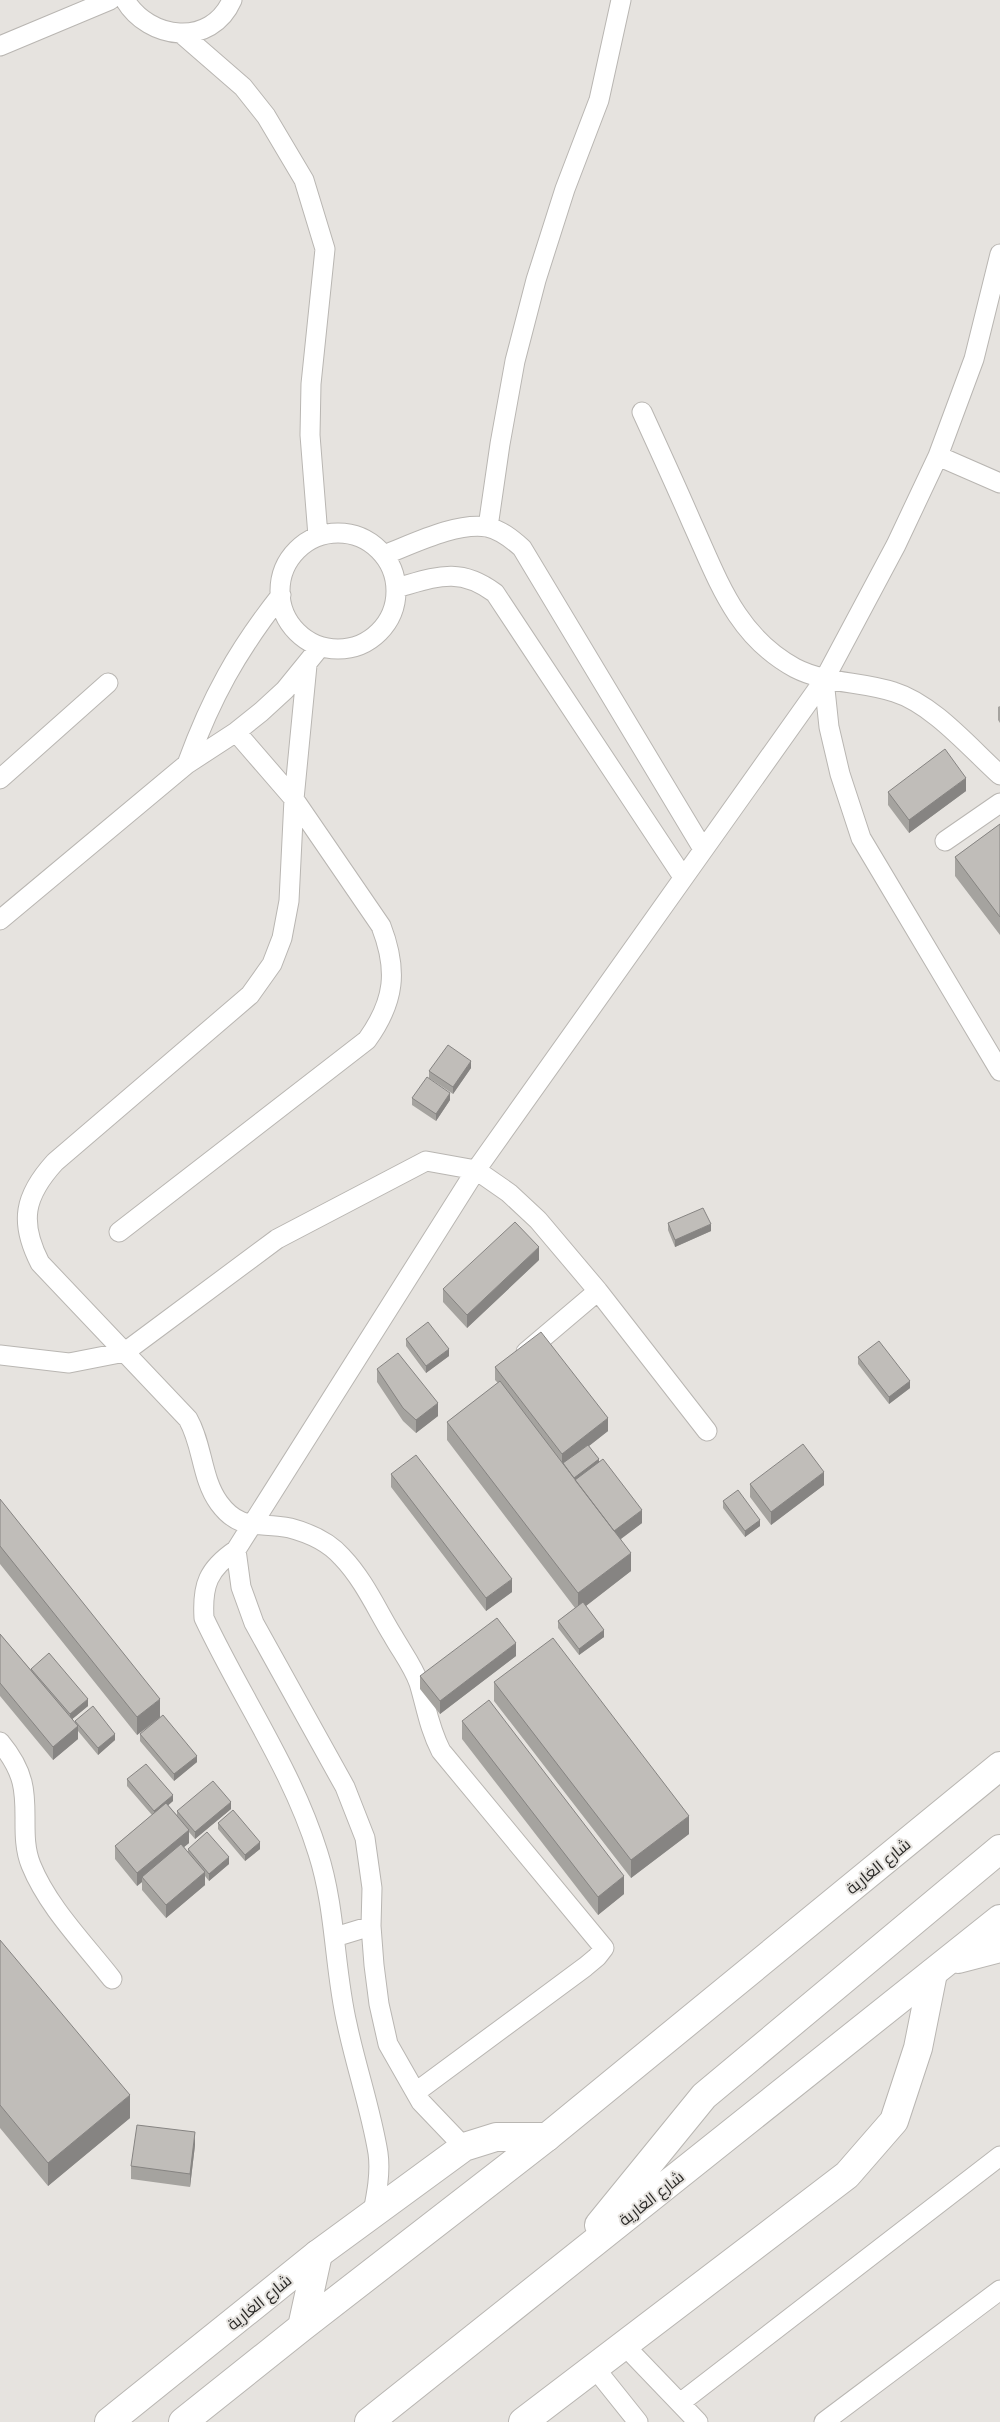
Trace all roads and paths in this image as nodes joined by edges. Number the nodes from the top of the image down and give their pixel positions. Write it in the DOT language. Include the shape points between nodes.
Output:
graph roads {
  1 [pos="110,0"];
  2 [pos="125,0"];
  3 [pos="232,0"];
  4 [pos="621,0"];
  5 [pos="182,34"];
  6 [pos="0,46"];
  7 [pos="1000,254"];
  8 [pos="642,412"];
  9 [pos="938,456"];
  10 [pos="1000,482"];
  11 [pos="488,527"];
  12 [pos="318,536"];
  13 [pos="384,554"];
  14 [pos="396,588"];
  15 [pos="281,595"];
  16 [pos="320,646"];
  17 [pos="306,665"];
  18 [pos="824,680"];
  19 [pos="108,683"];
  20 [pos="236,732"];
  21 [pos="187,764"];
  22 [pos="1000,775"];
  23 [pos="0,779"];
  24 [pos="294,799"];
  25 [pos="1000,804"];
  26 [pos="945,841"];
  27 [pos="703,849"];
  28 [pos="683,877"];
  29 [pos="0,920"];
  30 [pos="1000,1071"];
  31 [pos="476,1170"];
  32 [pos="119,1232"];
  33 [pos="598,1291"];
  34 [pos="125,1352"];
  35 [pos="0,1355"];
  36 [pos="509,1367"];
  37 [pos="707,1431"];
  38 [pos="251,1526"];
  39 [pos="236,1550"];
  40 [pos="0,1742"];
  41 [pos="997,1771"];
  42 [pos="1000,1849"];
  43 [pos="1000,1919"];
  44 [pos="371,1926"];
  45 [pos="335,1937"];
  46 [pos="1000,1948"];
  47 [pos="940,1968"];
  48 [pos="112,1979"];
  49 [pos="416,2092"];
  50 [pos="547,2137"];
  51 [pos="464,2147"];
  52 [pos="1000,2156"];
  53 [pos="372,2217"];
  54 [pos="318,2254"];
  55 [pos="567,2265"];
  56 [pos="1000,2290"];
  57 [pos="302,2327"];
  58 [pos="624,2345"];
  59 [pos="594,2367"];
  60 [pos="680,2403"];
  61 [pos="109,2422"];
  62 [pos="183,2422"];
  63 [pos="369,2422"];
  64 [pos="523,2422"];
  65 [pos="638,2422"];
  66 [pos="698,2422"];
  67 [pos="824,2422"];
  1 -- 6 [label="lane"];
  2 -- 5 [label="lane" via="132,12 146,24 163,32"];
  3 -- 5 [label="lane" via="217,20 200,30"];
  4 -- 11 [label="lane" via="599,100 565,189 515,361"];
  5 -- 12 [label="lane" via="243,87 266,116 304,180 325,249 311,384 310,444"];
  7 -- 9 [label="lane" via="974,359"];
  8 -- 18 [label="lane" via="728,603 769,651 795,668"];
  9 -- 10 [label="lane"];
  9 -- 18 [label="lane" via="896,545"];
  11 -- 13 [label="lane" via="468,526"];
  11 -- 27 [label="lane" via="507,535 522,548"];
  12 -- 13 [label="lane" via="335,533 353,535 370,542"];
  12 -- 15 [label="lane" via="301,545 289,558 280,575"];
  13 -- 14 [label="lane"];
  14 -- 16 [label="lane" via="394,607 374,637 358,646 340,650"];
  14 -- 28 [label="lane" via="442,575 456,575 483,584 495,593"];
  15 -- 16 [label="lane" via="282,611 291,627 305,640"];
  15 -- 21 [label="lane" via="225,675"];
  16 -- 17 [label="lane"];
  17 -- 20 [label="lane" via="285,690"];
  17 -- 24 [label="lane"];
  18 -- 22 [label="lane" via="871,685 914,700"];
  18 -- 27 [label="lane"];
  18 -- 30 [label="lane" via="829,727 840,774 861,838"];
  19 -- 23 [label="lane"];
  20 -- 21 [label="lane"];
  20 -- 24 [label="lane"];
  21 -- 29 [label="lane"];
  24 -- 32 [label="lane" via="381,926 392,965 392,986 387,1006 367,1040"];
  24 -- 34 [label="lane" via="289,901 282,938 272,964 250,995 55,1162 39,1178 30,1198 26,1220 30,1243 40,1263"];
  25 -- 26 [label="lane"];
  27 -- 28 [label="lane"];
  28 -- 31 [label="lane"];
  31 -- 33 [label="lane" via="509,1193 538,1220"];
  31 -- 34 [label="lane" via="426,1161 277,1239"];
  31 -- 38 [label="lane"];
  33 -- 36 [label="lane"];
  33 -- 37 [label="lane"];
  34 -- 35 [label="lane" via="69,1363"];
  34 -- 38 [label="lane" via="188,1419 198,1439 210,1486 219,1503 233,1518"];
  38 -- 39 [label="lane"];
  38 -- 49 [label="lane" via="270,1525 308,1534 325,1543 353,1569 410,1664 441,1751 604,1948 585,1967"];
  39 -- 44 [label="lane" via="241,1587 254,1623 356,1812 370,1863"];
  39 -- 45 [label="lane" via="220,1561 208,1578 203,1598 204,1618 305,1814 319,1854"];
  40 -- 48 [label="lane" via="12,1758 22,1783 24,1837 30,1863 41,1888"];
  41 -- 50 [label="street, شارع الغارية"];
  42 -- 55 [label="street" via="704,2096"];
  43 -- 47 [label="street, شارع الغارية"];
  44 -- 45 [label="lane"];
  44 -- 49 [label="lane" via="379,2004 388,2044"];
  45 -- 53 [label="lane" via="346,2022 378,2154 378,2185"];
  46 -- 47 [label="street"];
  47 -- 55 [label="street, شارع الغارية"];
  47 -- 58 [label="street" via="894,2121 847,2175"];
  49 -- 51 [label="lane" via="421,2102"];
  50 -- 51 [label="street, شارع الغارية" via="496,2137"];
  50 -- 57 [label="street, شارع الغارية"];
  51 -- 53 [label="street, شارع الغارية"];
  52 -- 60 [label="lane"];
  53 -- 54 [label="street, شارع الغارية"];
  54 -- 57 [label="street"];
  54 -- 61 [label="street, شارع الغارية"];
  55 -- 63 [label="street, شارع الغارية"];
  56 -- 67 [label="lane"];
  57 -- 62 [label="street, شارع الغارية"];
  58 -- 59 [label="street"];
  58 -- 60 [label="lane"];
  59 -- 64 [label="street"];
  59 -- 65 [label="lane"];
  60 -- 66 [label="lane"];
}
